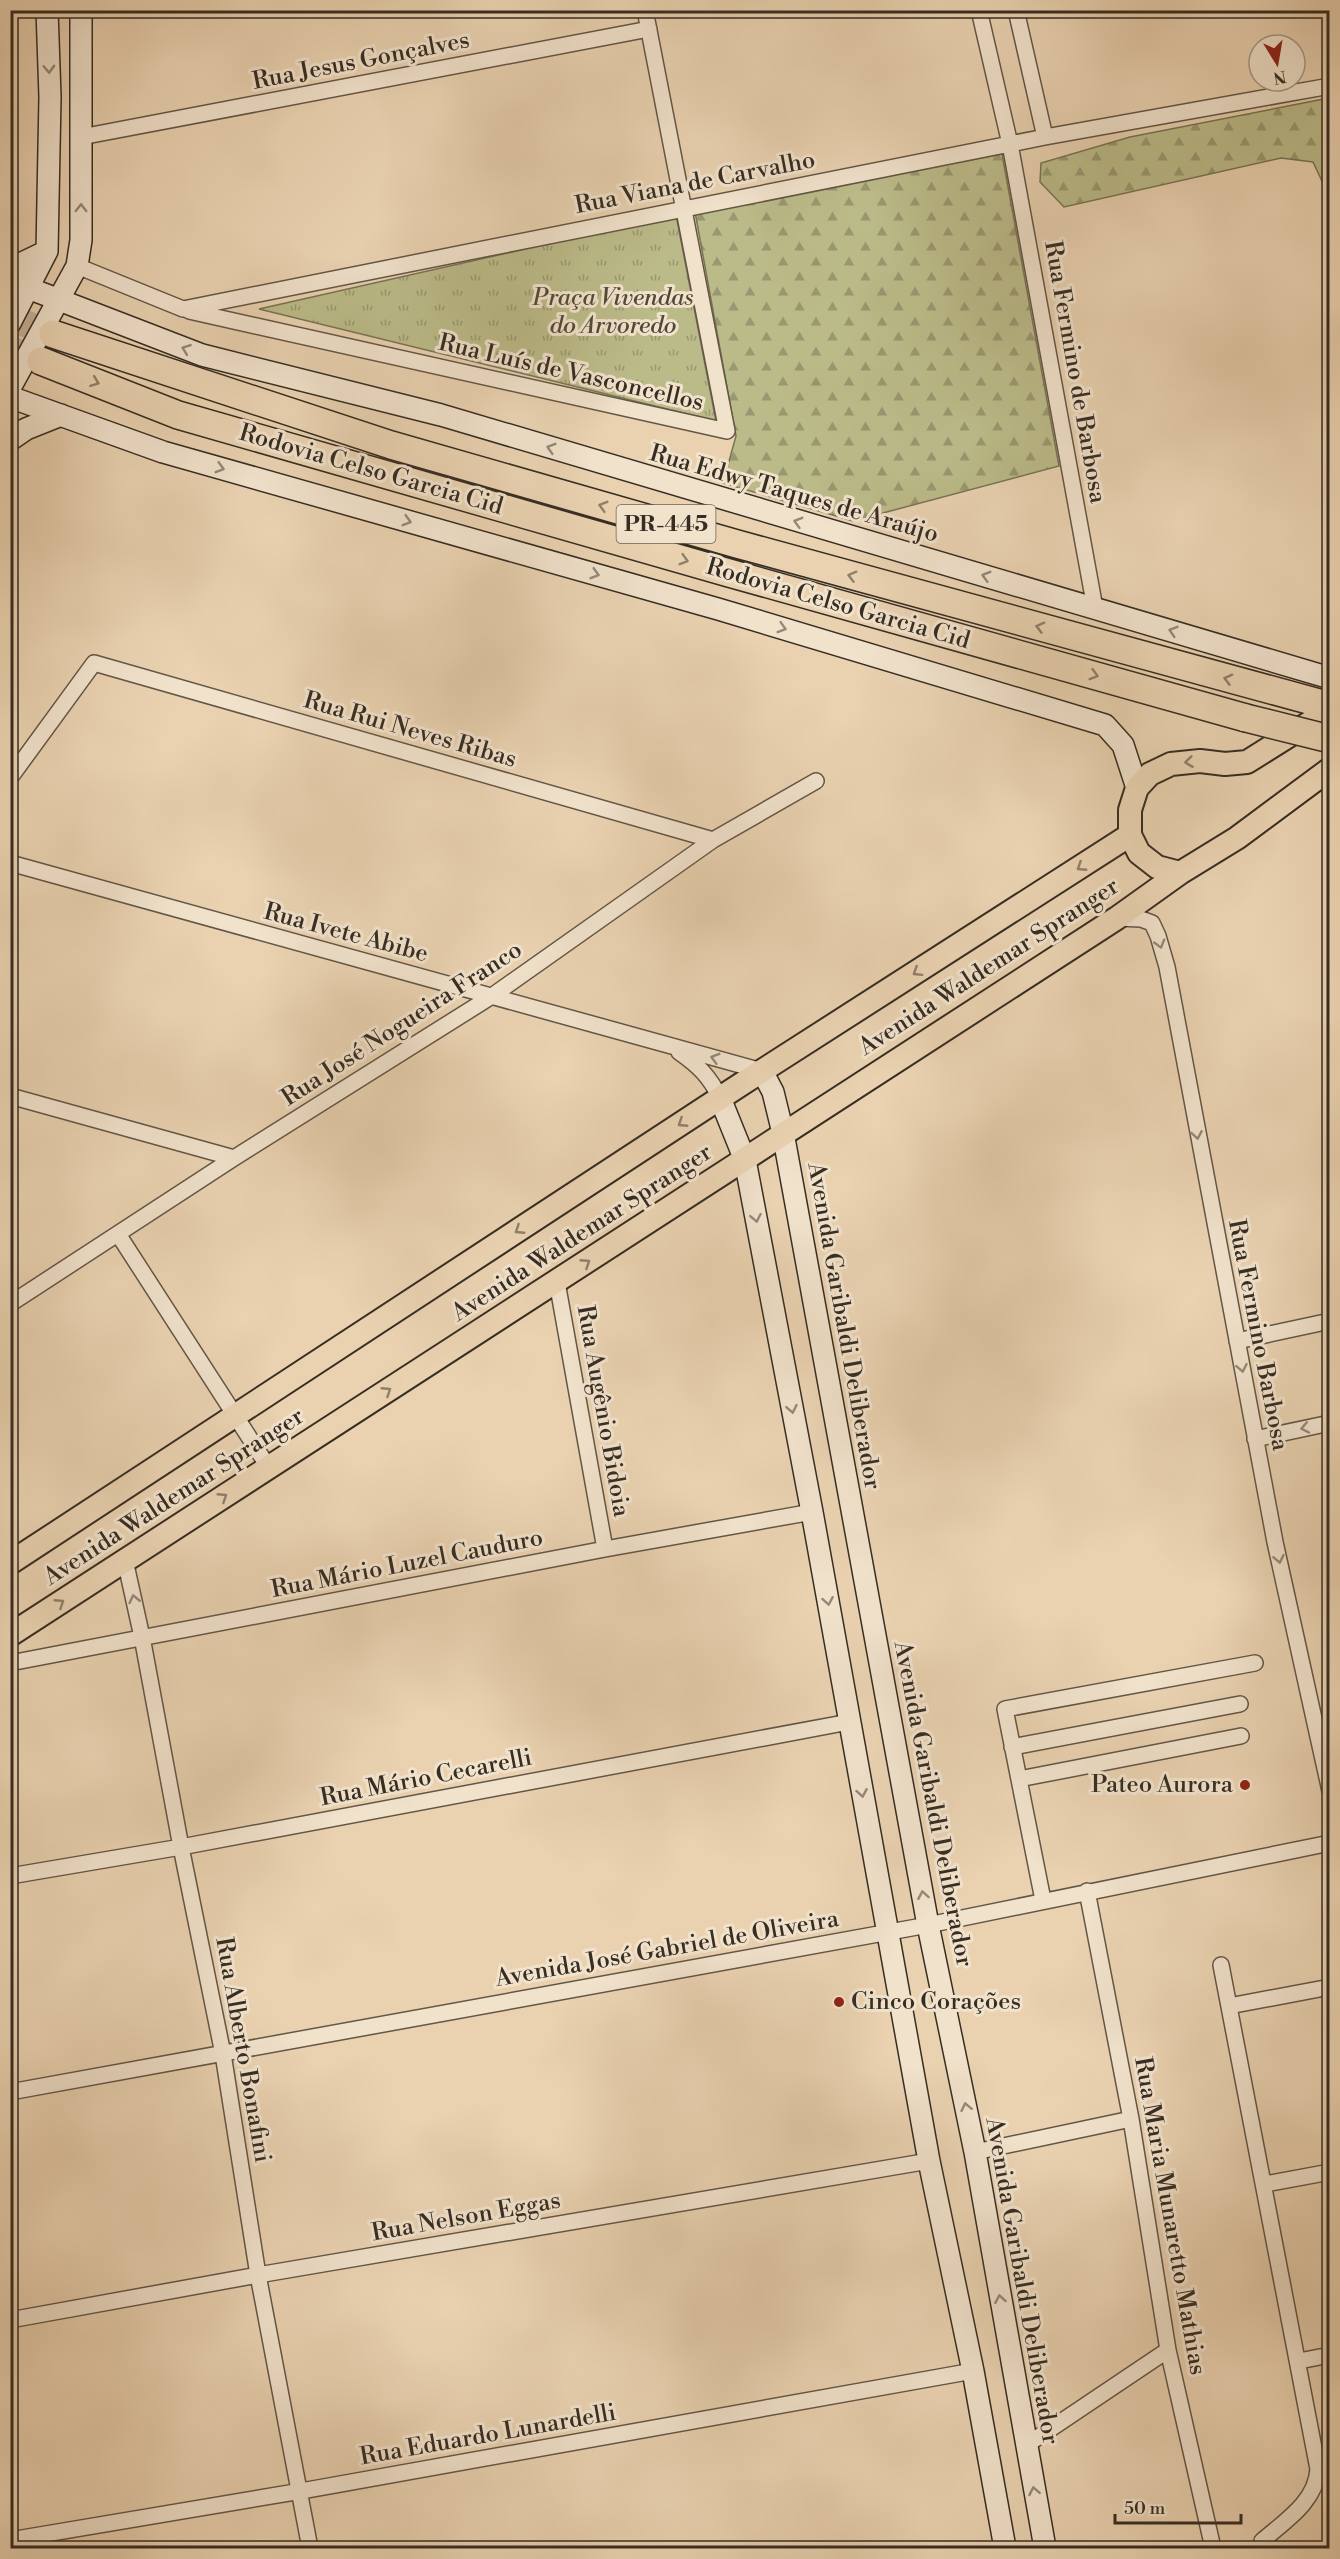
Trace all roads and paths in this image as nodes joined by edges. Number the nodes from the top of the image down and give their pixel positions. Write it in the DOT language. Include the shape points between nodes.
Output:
graph roads {
  1 [pos="47,10"];
  2 [pos="81,10"];
  3 [pos="645,10"];
  4 [pos="979,10"];
  5 [pos="1016,10"];
  6 [pos="649,29"];
  7 [pos="1329,86"];
  8 [pos="1045,136"];
  9 [pos="81,137"];
  10 [pos="1010,144"];
  11 [pos="683,208"];
  12 [pos="47,251"];
  13 [pos="77,266"];
  14 [pos="10,269"];
  15 [pos="20,284"];
  16 [pos="59,300"];
  17 [pos="183,309"];
  18 [pos="10,323"];
  19 [pos="53,334"];
  20 [pos="41,361"];
  21 [pos="10,388"];
  22 [pos="10,397"];
  23 [pos="61,415"];
  24 [pos="10,440"];
  25 [pos="1095,608"];
  26 [pos="1329,678"];
  27 [pos="1329,708"];
  28 [pos="1329,739"];
  29 [pos="1327,773"];
  30 [pos="10,778"];
  31 [pos="816,781"];
  32 [pos="1137,788"];
  33 [pos="1130,835"];
  34 [pos="713,840"];
  35 [pos="10,863"];
  36 [pos="1180,873"];
  37 [pos="1117,918"];
  38 [pos="492,996"];
  39 [pos="669,1045"];
  40 [pos="762,1071"];
  41 [pos="10,1096"];
  42 [pos="720,1098"];
  43 [pos="783,1133"];
  44 [pos="234,1158"];
  45 [pos="745,1160"];
  46 [pos="118,1234"];
  47 [pos="556,1282"];
  48 [pos="10,1304"];
  49 [pos="1329,1321"];
  50 [pos="1237,1341"];
  51 [pos="236,1416"];
  52 [pos="1329,1423"];
  53 [pos="1256,1439"];
  54 [pos="269,1468"];
  55 [pos="812,1512"];
  56 [pos="605,1549"];
  57 [pos="125,1560"];
  58 [pos="10,1563"];
  59 [pos="10,1635"];
  60 [pos="142,1637"];
  61 [pos="10,1663"];
  62 [pos="1256,1663"];
  63 [pos="1240,1704"];
  64 [pos="849,1722"];
  65 [pos="1241,1736"];
  66 [pos="1012,1747"];
  67 [pos="1019,1779"];
  68 [pos="1329,1791"];
  69 [pos="1329,1843"];
  70 [pos="181,1847"];
  71 [pos="10,1876"];
  72 [pos="1087,1891"];
  73 [pos="1042,1900"];
  74 [pos="928,1924"];
  75 [pos="887,1932"];
  76 [pos="1221,1965"];
  77 [pos="1329,1987"];
  78 [pos="1229,2006"];
  79 [pos="223,2054"];
  80 [pos="10,2092"];
  81 [pos="1131,2119"];
  82 [pos="975,2152"];
  83 [pos="929,2161"];
  84 [pos="1329,2172"];
  85 [pos="1265,2184"];
  86 [pos="258,2275"];
  87 [pos="10,2320"];
  88 [pos="1168,2350"];
  89 [pos="1329,2355"];
  90 [pos="1299,2361"];
  91 [pos="972,2370"];
  92 [pos="1025,2446"];
  93 [pos="301,2491"];
  94 [pos="10,2540"];
  95 [pos="1262,2541"];
  96 [pos="310,2548"];
  97 [pos="1005,2548"];
  98 [pos="1045,2548"];
  99 [pos="1213,2548"];
  1 -- 12 [label="street, one-way"];
  2 -- 9 [label="street"];
  3 -- 6 [label="street"];
  4 -- 10 [label="street, Rua Fermino de Barbosa"];
  5 -- 8 [label="street"];
  6 -- 9 [label="street, Rua Jesus Gonçalves"];
  6 -- 11 [label="street"];
  7 -- 8 [label="street, Rua Viana de Carvalho"];
  8 -- 10 [label="street, Rua Viana de Carvalho"];
  13 -- 9 [label="street, one-way" via="81,240"];
  10 -- 11 [label="street, Rua Viana de Carvalho"];
  10 -- 25 [label="street, Rua Fermino de Barbosa"];
  11 -- 17 [label="street, Rua Viana de Carvalho"];
  11 -- 17 [label="street, Rua Luís de Vasconcellos" via="727,431"];
  12 -- 14 [label="street"];
  12 -- 15 [label="street"];
  13 -- 16 [label="street"];
  13 -- 17 [label="street"];
  15 -- 16 [label="street"];
  15 -- 18 [label="street"];
  16 -- 21 [label="street"];
  25 -- 16 [label="street, Rua Edwy Taques de Araújo, one-way" via="441,416 202,355"];
  27 -- 19 [label="highway, Rodovia Celso Garcia Cid / PR-445, one-way" via="391,445"];
  20 -- 28 [label="highway, Rodovia Celso Garcia Cid / PR-445, one-way, bridge" via="178,415"];
  22 -- 23 [label="street"];
  23 -- 24 [label="street"];
  23 -- 32 [label="street, one-way" via="163,453 718,609 1105,725 1123,745"];
  26 -- 25 [label="street, Rua Edwy Taques de Araújo, one-way"];
  27 -- 32 [label="main road, one-way" via="1247,762 1200,760 1171,764 1150,774"];
  29 -- 36 [label="main road, Avenida Waldemar Spranger" via="1237,838"];
  30 -- 34 [label="street, Rua Rui Neves Ribas" via="94,663"];
  31 -- 34 [label="street, Rua José Nogueira Franco"];
  32 -- 33 [label="main road" via="1130,810"];
  33 -- 36 [label="main road, Avenida Waldemar Spranger" via="1139,853 1157,867"];
  33 -- 40 [label="main road, Avenida Waldemar Spranger, one-way"];
  34 -- 38 [label="street, Rua José Nogueira Franco"];
  35 -- 38 [label="street, Rua Ivete Abibe"];
  36 -- 37 [label="main road, Avenida Waldemar Spranger"];
  37 -- 43 [label="main road, Avenida Waldemar Spranger"];
  37 -- 50 [label="street, Rua Fermino Barbosa, one-way" via="1152,923 1167,967"];
  38 -- 39 [label="street, Rua Ivete Abibe"];
  38 -- 44 [label="street, Rua José Nogueira Franco"];
  40 -- 39 [label="street, Rua Ivete Abibe, one-way"];
  39 -- 42 [label="street, Rua Ivete Abibe" via="699,1066"];
  40 -- 42 [label="main road, Avenida Waldemar Spranger"];
  40 -- 43 [label="street, Avenida Garibaldi Deliberador" via="773,1092"];
  41 -- 44 [label="street"];
  42 -- 45 [label="street"];
  42 -- 51 [label="main road, Avenida Waldemar Spranger, one-way"];
  43 -- 45 [label="main road, Avenida Waldemar Spranger"];
  74 -- 43 [label="street, Avenida Garibaldi Deliberador, one-way"];
  44 -- 46 [label="street, Rua José Nogueira Franco"];
  47 -- 45 [label="main road, Avenida Waldemar Spranger, one-way"];
  45 -- 55 [label="street, one-way"];
  46 -- 48 [label="street, Rua José Nogueira Franco"];
  46 -- 51 [label="street"];
  54 -- 47 [label="main road, Avenida Waldemar Spranger, one-way"];
  47 -- 56 [label="street, Rua Augênio Bidoia"];
  49 -- 50 [label="street"];
  50 -- 53 [label="street, Rua Fermino Barbosa, one-way"];
  51 -- 54 [label="street"];
  51 -- 58 [label="main road, Avenida Waldemar Spranger"];
  52 -- 53 [label="street, one-way"];
  53 -- 68 [label="street, Rua Fermino Barbosa, one-way"];
  57 -- 54 [label="main road, Avenida Waldemar Spranger, one-way"];
  55 -- 56 [label="street, Rua Mário Luzel Cauduro"];
  55 -- 64 [label="street, one-way"];
  56 -- 60 [label="street, Rua Mário Luzel Cauduro"];
  59 -- 57 [label="main road, Avenida Waldemar Spranger, one-way"];
  60 -- 57 [label="street, Rua Alberto Bonafini, one-way"];
  60 -- 61 [label="street, Rua Mário Luzel Cauduro"];
  60 -- 70 [label="street, Rua Alberto Bonafini"];
  62 -- 66 [label="street" via="1005,1709"];
  63 -- 66 [label="street"];
  64 -- 70 [label="street, Rua Mário Cecarelli"];
  64 -- 75 [label="street, one-way"];
  65 -- 67 [label="street"];
  66 -- 67 [label="street"];
  67 -- 73 [label="street"];
  69 -- 72 [label="street, Avenida José Gabriel de Oliveira"];
  70 -- 71 [label="street, Rua Mário Cecarelli"];
  70 -- 79 [label="street, Rua Alberto Bonafini"];
  72 -- 73 [label="street, Avenida José Gabriel de Oliveira"];
  72 -- 81 [label="street, Rua Maria Munaretto Mathias"];
  73 -- 74 [label="street, Avenida José Gabriel de Oliveira"];
  74 -- 75 [label="street, Avenida José Gabriel de Oliveira"];
  82 -- 74 [label="street, Avenida Garibaldi Deliberador, one-way"];
  75 -- 79 [label="street, Avenida José Gabriel de Oliveira"];
  75 -- 83 [label="street"];
  76 -- 78 [label="street"];
  77 -- 78 [label="street"];
  78 -- 85 [label="street"];
  79 -- 80 [label="street, Avenida José Gabriel de Oliveira"];
  79 -- 86 [label="street, Rua Alberto Bonafini"];
  81 -- 82 [label="street"];
  81 -- 88 [label="street, Rua Maria Munaretto Mathias"];
  92 -- 82 [label="street, Avenida Garibaldi Deliberador, one-way"];
  83 -- 86 [label="street, Rua Nelson Eggas"];
  83 -- 91 [label="street"];
  84 -- 85 [label="street"];
  85 -- 90 [label="street"];
  86 -- 87 [label="street, Rua Nelson Eggas"];
  86 -- 93 [label="street, Rua Alberto Bonafini"];
  88 -- 92 [label="street"];
  88 -- 99 [label="street, Rua Maria Munaretto Mathias"];
  89 -- 90 [label="street"];
  90 -- 95 [label="street" via="1317,2482 1307,2501"];
  91 -- 93 [label="street, Rua Eduardo Lunardelli"];
  91 -- 97 [label="street"];
  98 -- 92 [label="street, Avenida Garibaldi Deliberador, one-way"];
  93 -- 94 [label="street, Rua Eduardo Lunardelli"];
  93 -- 96 [label="street, Rua Alberto Bonafini"];
}
